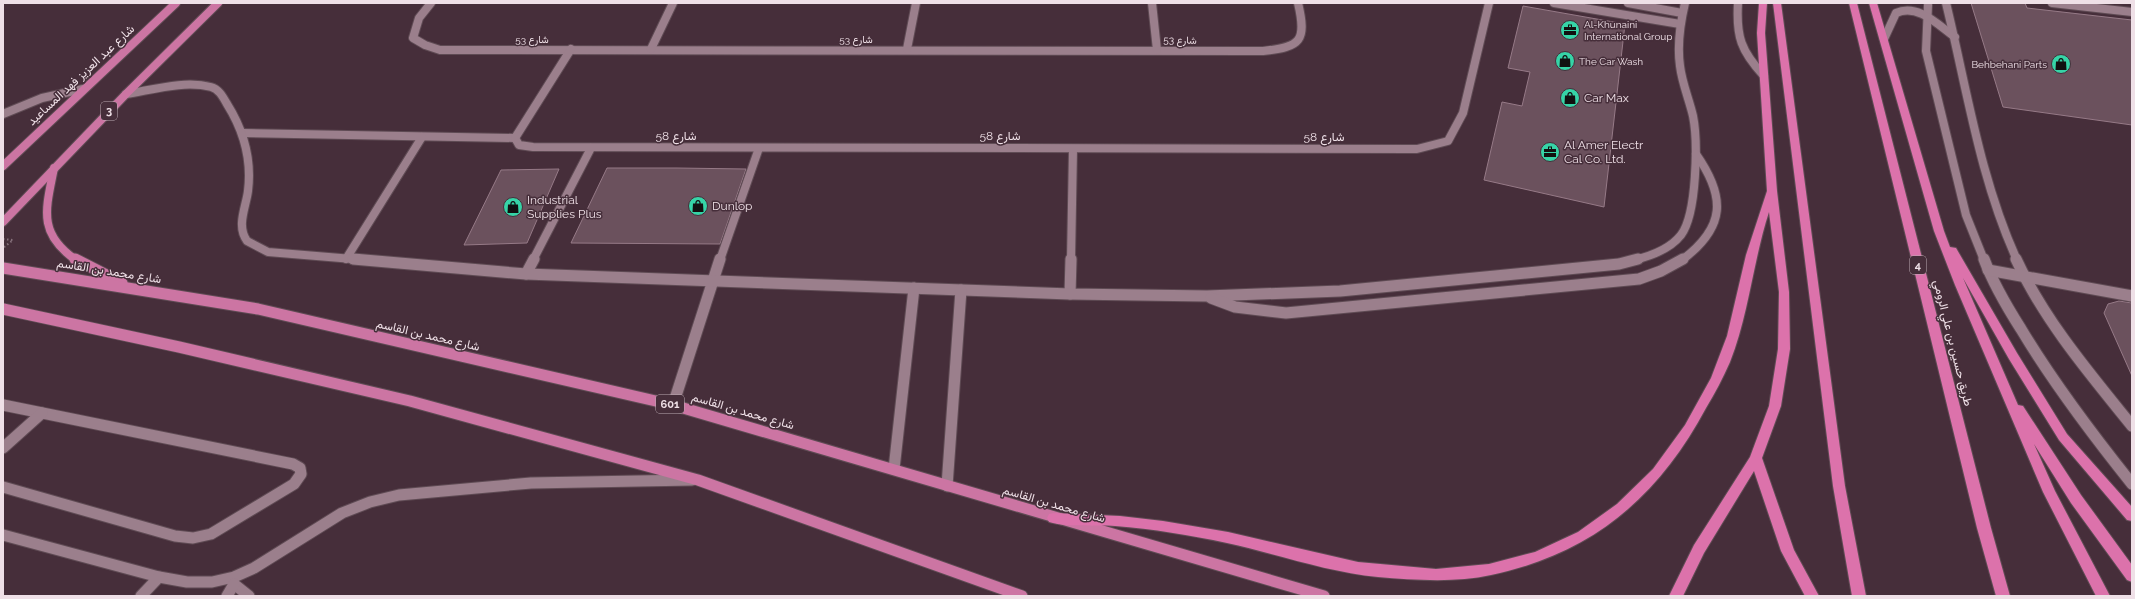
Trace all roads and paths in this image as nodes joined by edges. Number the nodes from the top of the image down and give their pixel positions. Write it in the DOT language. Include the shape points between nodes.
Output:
graph roads {
  1 [pos="176,3"];
  2 [pos="218,3"];
  3 [pos="431,3"];
  4 [pos="673,3"];
  5 [pos="916,3"];
  6 [pos="1152,3"];
  7 [pos="1298,3"];
  8 [pos="1489,3"];
  9 [pos="1554,3"];
  10 [pos="1628,3"];
  11 [pos="1685,3"];
  12 [pos="1738,3"];
  13 [pos="1763,3"];
  14 [pos="1777,3"];
  15 [pos="1853,3"];
  16 [pos="1873,3"];
  17 [pos="1946,3"];
  18 [pos="2052,3"];
  19 [pos="1928,5"];
  20 [pos="2132,12"];
  21 [pos="1682,13"];
  22 [pos="1928,17"];
  23 [pos="1680,24"];
  24 [pos="1955,38"];
  25 [pos="1884,39"];
  26 [pos="571,49"];
  27 [pos="651,49"];
  28 [pos="907,50"];
  29 [pos="1157,50"];
  30 [pos="1764,76"];
  31 [pos="83,89"];
  32 [pos="126,94"];
  33 [pos="3,114"];
  34 [pos="243,133"];
  35 [pos="422,137"];
  36 [pos="515,138"];
  37 [pos="28,141"];
  38 [pos="591,148"];
  39 [pos="759,148"];
  40 [pos="1073,149"];
  41 [pos="1696,154"];
  42 [pos="3,156"];
  43 [pos="3,166"];
  44 [pos="54,167"];
  45 [pos="1772,191"];
  46 [pos="3,222"];
  47 [pos="1939,231"];
  48 [pos="3,239"];
  49 [pos="3,248"];
  50 [pos="346,259"];
  51 [pos="3,268"];
  52 [pos="1988,270"];
  53 [pos="526,274"];
  54 [pos="2024,277"];
  55 [pos="713,280"];
  56 [pos="131,287"];
  57 [pos="914,288"];
  58 [pos="961,290"];
  59 [pos="1070,294"];
  60 [pos="1208,296"];
  61 [pos="2132,296"];
  62 [pos="3,309"];
  63 [pos="2000,377"];
  64 [pos="3,405"];
  65 [pos="673,405"];
  66 [pos="42,412"];
  67 [pos="2132,426"];
  68 [pos="3,448"];
  69 [pos="1756,458"];
  70 [pos="894,469"];
  71 [pos="698,480"];
  72 [pos="2132,484"];
  73 [pos="947,486"];
  74 [pos="3,487"];
  75 [pos="2132,516"];
  76 [pos="1054,518"];
  77 [pos="3,535"];
  78 [pos="2132,576"];
  79 [pos="159,578"];
  80 [pos="234,584"];
  81 [pos="141,596"];
  82 [pos="227,596"];
  83 [pos="249,596"];
  84 [pos="1022,596"];
  85 [pos="1324,596"];
  86 [pos="1676,596"];
  87 [pos="1812,596"];
  88 [pos="1859,596"];
  89 [pos="2004,596"];
  90 [pos="2103,596"];
  1 -- 31 [label="main road, شارع عبد العزيز فهد المساعيد"];
  2 -- 32 [label="main road, 3"];
  3 -- 26 [label="street, شارع 53" via="419,18 413,38 440,50"];
  4 -- 27 [label="street"];
  5 -- 28 [label="street"];
  6 -- 29 [label="street"];
  7 -- 29 [label="street, شارع 53" via="1303,24 1301,37 1292,46 1263,51"];
  8 -- 40 [label="street, شارع 58" via="1463,113 1448,141 1417,149"];
  9 -- 23 [label="street"];
  10 -- 21 [label="street"];
  11 -- 21 [label="street"];
  12 -- 30 [label="street" via="1736,27 1740,44"];
  13 -- 30 [label="highway" via="1761,33"];
  14 -- 88 [label="highway" via="1839,486"];
  15 -- 89 [label="highway, طريق حسين بن علي الرومي / 4" via="1984,528"];
  16 -- 25 [label="highway"];
  17 -- 24 [label="street"];
  18 -- 20 [label="street"];
  19 -- 22 [label="street"];
  21 -- 23 [label="street"];
  22 -- 24 [label="street"];
  22 -- 25 [label="street" via="1913,10 1897,11"];
  22 -- 52 [label="street" via="1926,51 1966,215"];
  23 -- 41 [label="street" via="1680,64 1692,109"];
  24 -- 54 [label="street" via="1986,172"];
  25 -- 47 [label="highway"];
  26 -- 27 [label="street, شارع 53"];
  26 -- 36 [label="street"];
  27 -- 28 [label="street, شارع 53"];
  28 -- 29 [label="street, شارع 53"];
  30 -- 45 [label="highway"];
  31 -- 33 [label="street" via="54,93"];
  31 -- 37 [label="main road, شارع عبد العزيز فهد المساعيد"];
  32 -- 34 [label="street" via="209,86 218,92 233,111"];
  32 -- 44 [label="main road, 3"];
  34 -- 35 [label="street"];
  34 -- 50 [label="street" via="248,158 249,186 242,229 245,239 254,247 268,252"];
  35 -- 36 [label="street"];
  35 -- 50 [label="street"];
  36 -- 38 [label="street, شارع 58" via="519,145 533,147"];
  37 -- 42 [label="main road"];
  37 -- 43 [label="main road, شارع عبد العزيز فهد المساعيد"];
  38 -- 39 [label="street, شارع 58"];
  38 -- 53 [label="street"];
  39 -- 40 [label="street, شارع 58"];
  39 -- 55 [label="street"];
  40 -- 59 [label="street"];
  41 -- 60 [label="street" via="1688,224 1670,245 1639,259 1597,267 1340,290"];
  41 -- 60 [label="street" via="1716,190 1718,211 1704,240 1689,256 1664,271 1639,279 1286,313 1235,307"];
  44 -- 46 [label="main road, 3"];
  44 -- 56 [label="main road" via="47,204 48,225 57,243 75,260"];
  45 -- 69 [label="highway" via="1784,292 1784,350 1774,406"];
  45 -- 76 [label="highway" via="1756,237 1730,347 1702,408 1659,471 1629,504 1595,530 1566,545 1528,560 1485,571 1414,574 1341,566 1183,529 1140,522"];
  47 -- 63 [label="highway"];
  47 -- 75 [label="highway" via="2063,437"];
  48 -- 49 [label="path" via="13,240"];
  50 -- 53 [label="street"];
  51 -- 56 [label="main road, شارع محمد بن القاسم / 601"];
  52 -- 54 [label="street"];
  52 -- 72 [label="street" via="2040,361 2075,412"];
  53 -- 55 [label="street"];
  54 -- 61 [label="street"];
  54 -- 67 [label="street" via="2098,385"];
  55 -- 57 [label="street"];
  55 -- 65 [label="street"];
  56 -- 65 [label="main road, شارع محمد بن القاسم / 601" via="258,309"];
  57 -- 58 [label="street"];
  57 -- 70 [label="street"];
  58 -- 59 [label="street"];
  58 -- 73 [label="street"];
  59 -- 60 [label="street"];
  62 -- 71 [label="main road" via="179,347 410,402"];
  63 -- 78 [label="highway" via="2076,499"];
  63 -- 90 [label="highway" via="2049,492"];
  64 -- 66 [label="street"];
  65 -- 70 [label="main road, شارع محمد بن القاسم / 601"];
  66 -- 68 [label="street"];
  66 -- 74 [label="street" via="293,464 300,468 301,474 294,484 211,534 193,538 175,536"];
  69 -- 86 [label="highway" via="1699,549"];
  69 -- 87 [label="highway" via="1788,552"];
  70 -- 73 [label="main road, شارع محمد بن القاسم / 601"];
  71 -- 80 [label="street" via="531,483 408,493 390,497 333,517 257,572"];
  71 -- 84 [label="main road"];
  73 -- 76 [label="main road, شارع محمد بن القاسم / 601"];
  76 -- 85 [label="main road, شارع محمد بن القاسم / 601"];
  77 -- 79 [label="street"];
  79 -- 80 [label="street" via="185,586 217,587"];
  79 -- 81 [label="street"];
  80 -- 82 [label="street"];
  80 -- 83 [label="street"];
}
